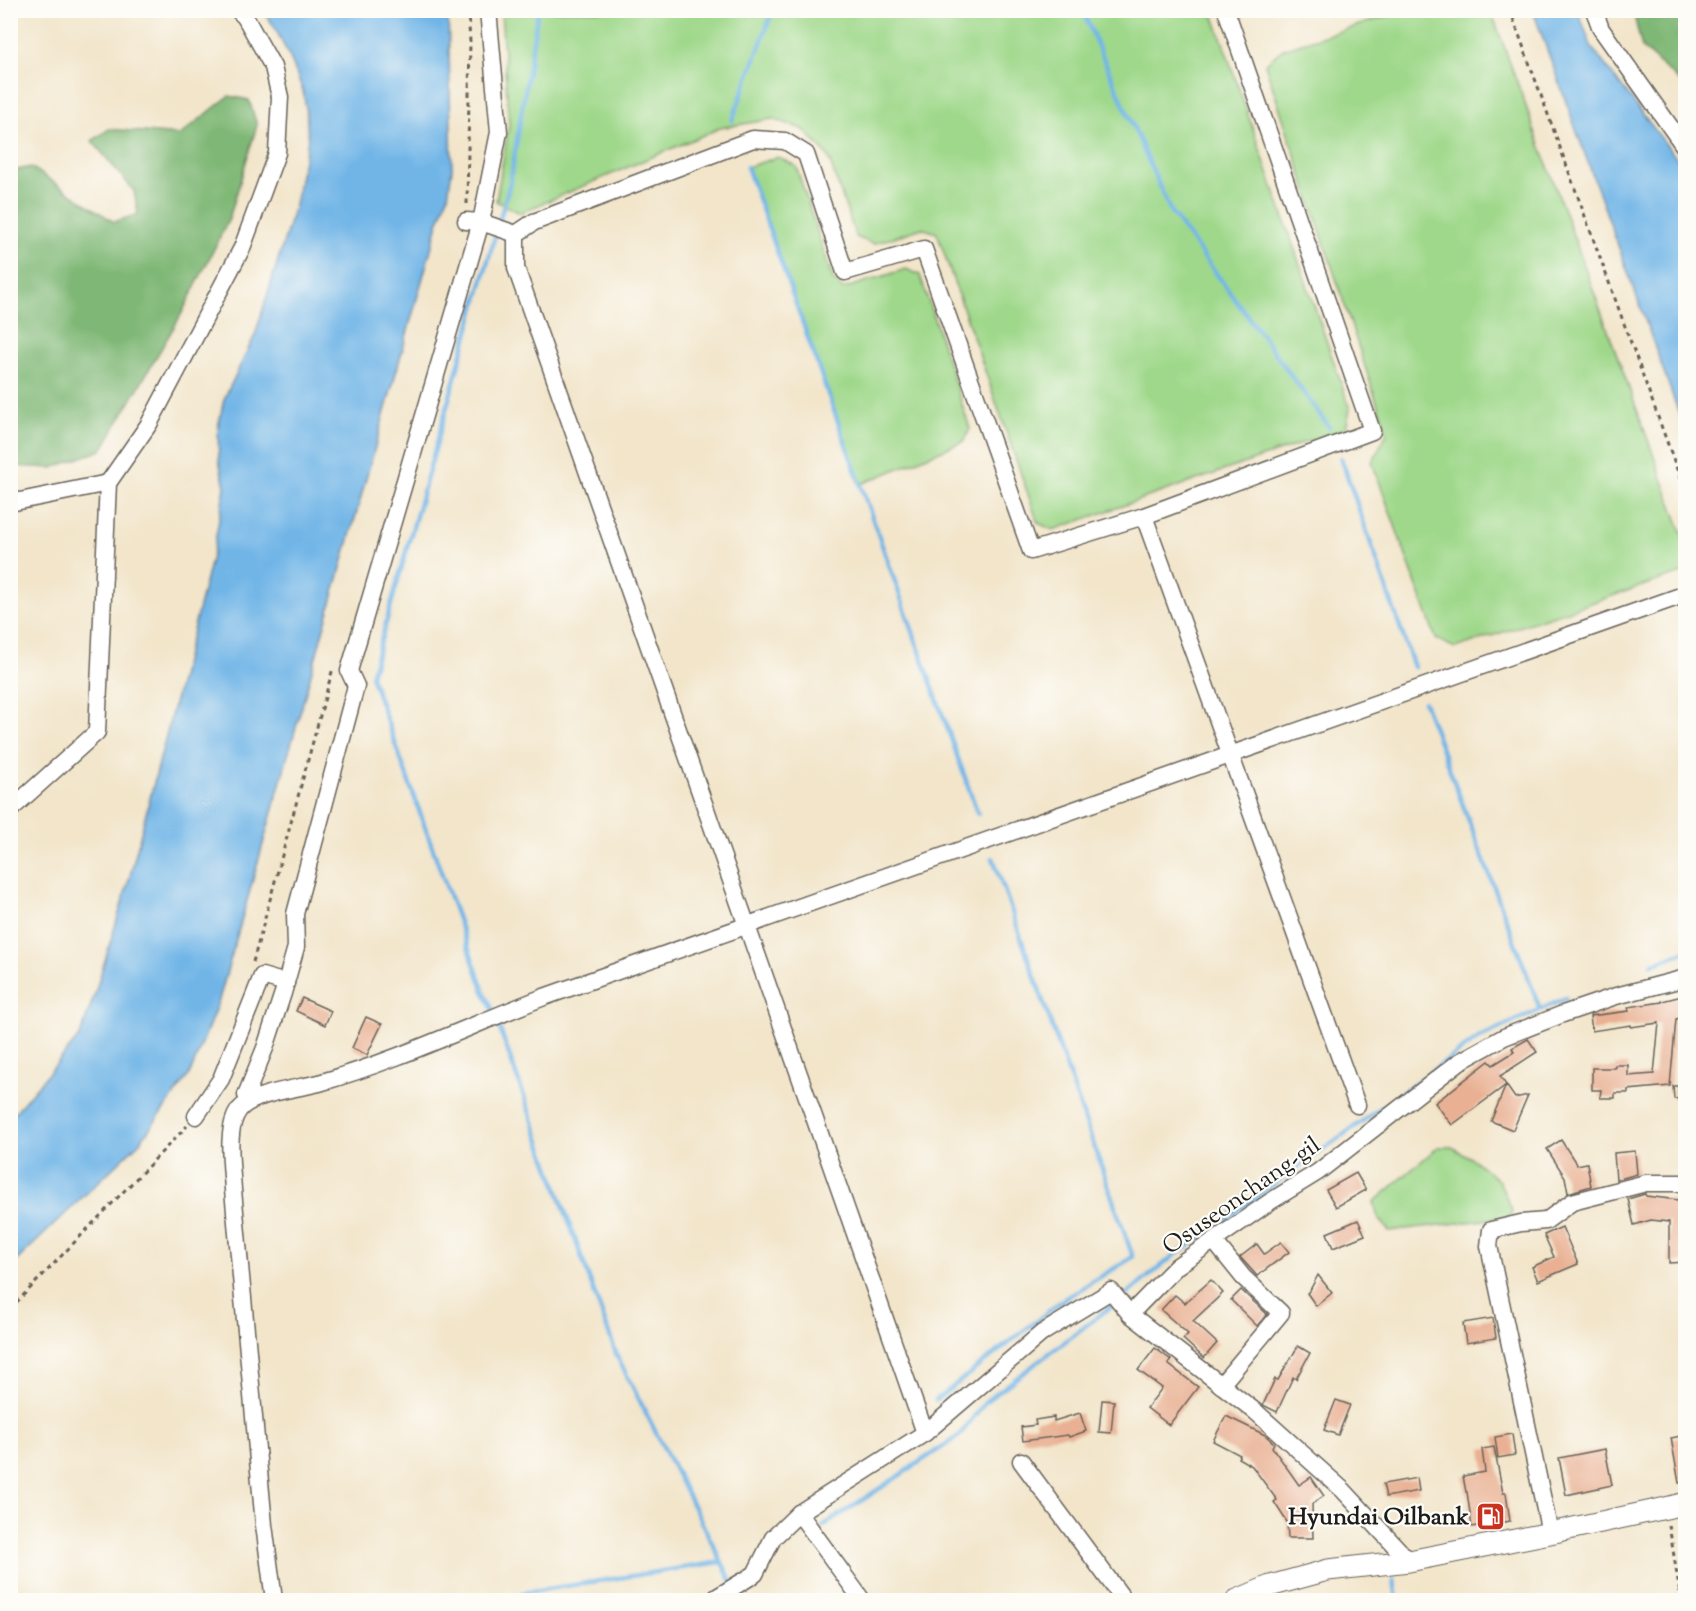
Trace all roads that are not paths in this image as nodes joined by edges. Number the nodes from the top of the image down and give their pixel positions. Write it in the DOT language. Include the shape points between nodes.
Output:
graph roads {
  1 [pos="238,10"];
  2 [pos="488,10"];
  3 [pos="1226,10"];
  4 [pos="1594,10"];
  5 [pos="1686,149"];
  6 [pos="474,222"];
  7 [pos="516,234"];
  8 [pos="108,483"];
  9 [pos="10,503"];
  10 [pos="1144,516"];
  11 [pos="1686,594"];
  12 [pos="1231,754"];
  13 [pos="10,810"];
  14 [pos="746,926"];
  15 [pos="1686,978"];
  16 [pos="286,983"];
  17 [pos="250,1101"];
  18 [pos="1357,1105"];
  19 [pos="196,1116"];
  20 [pos="1686,1183"];
  21 [pos="1214,1241"];
  22 [pos="1130,1314"];
  23 [pos="1221,1384"];
  24 [pos="926,1433"];
  25 [pos="1021,1461"];
  26 [pos="1676,1506"];
  27 [pos="799,1513"];
  28 [pos="1550,1533"];
  29 [pos="1409,1561"];
  30 [pos="718,1599"];
  31 [pos="274,1600"];
  32 [pos="862,1600"];
  33 [pos="1124,1600"];
  34 [pos="1238,1600"];
  1 -- 8 [label="street" via="273,67 280,97 277,153 242,248 149,424"];
  2 -- 6 [label="street" via="499,132"];
  3 -- 10 [label="street" via="1372,431"];
  4 -- 5 [label="street" via="1601,29"];
  6 -- 7 [label="street"];
  6 -- 16 [label="street" via="349,671 356,686 295,914 296,947"];
  7 -- 10 [label="street" via="534,222 753,139 785,141 806,154 845,272 924,249 1030,551"];
  7 -- 14 [label="street" via="516,268"];
  8 -- 9 [label="street"];
  8 -- 13 [label="street" via="97,732"];
  10 -- 12 [label="street"];
  11 -- 12 [label="street"];
  12 -- 14 [label="street"];
  12 -- 18 [label="street"];
  14 -- 17 [label="street" via="521,1005 368,1067"];
  14 -- 24 [label="street"];
  15 -- 21 [label="street, Osuseonchang-gil" via="1616,996 1504,1036 1459,1062 1318,1172"];
  16 -- 17 [label="street" via="246,1095"];
  16 -- 19 [label="street" via="262,976 221,1079"];
  17 -- 31 [label="street" via="236,1113 232,1123 233,1190"];
  20 -- 28 [label="street" via="1646,1183 1572,1202 1546,1221 1491,1230 1489,1246"];
  21 -- 22 [label="street, Osuseonchang-gil" via="1177,1266"];
  21 -- 23 [label="street" via="1243,1277 1281,1313"];
  22 -- 23 [label="street"];
  22 -- 24 [label="street" via="1111,1291 1042,1333"];
  23 -- 29 [label="street" via="1343,1490"];
  24 -- 27 [label="street"];
  25 -- 33 [label="street"];
  26 -- 28 [label="main road"];
  27 -- 30 [label="street" via="773,1538 755,1574"];
  27 -- 32 [label="street"];
  28 -- 29 [label="main road"];
  29 -- 34 [label="main road" via="1328,1570 1270,1586"];
}
